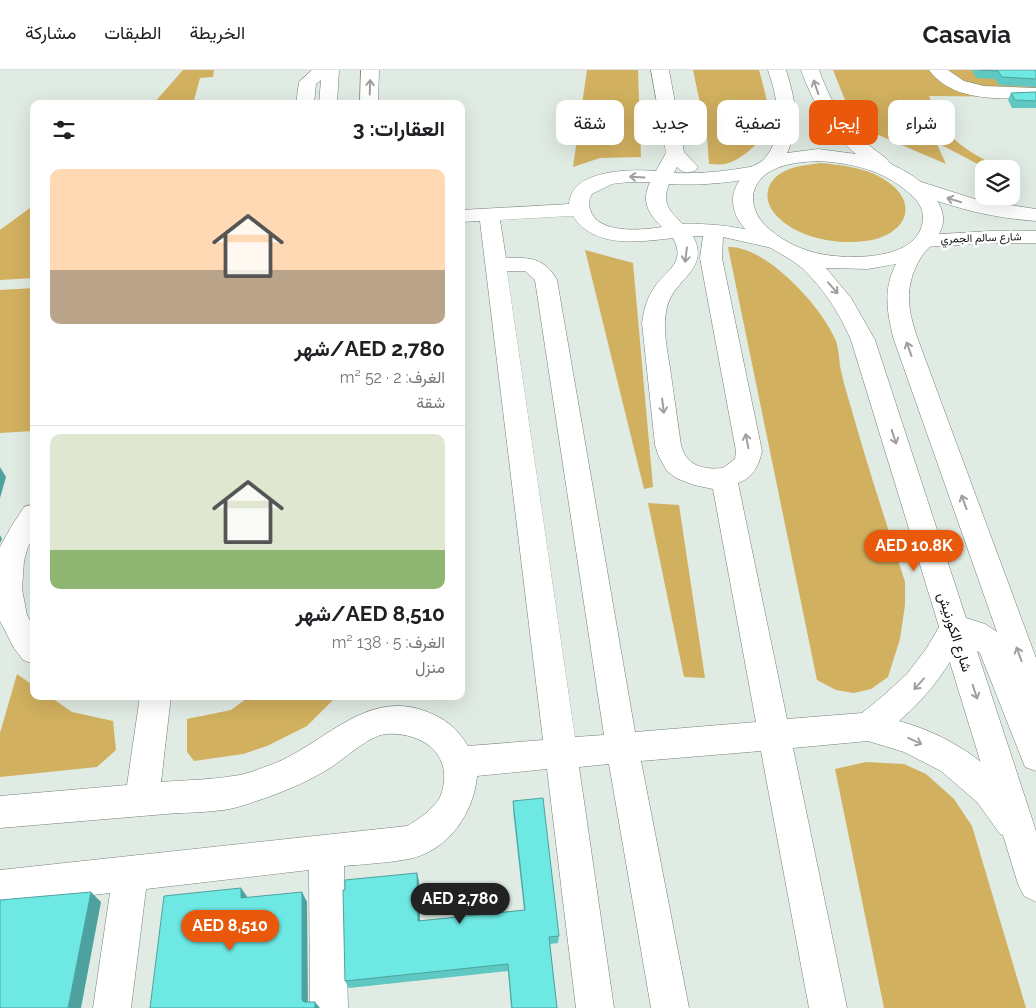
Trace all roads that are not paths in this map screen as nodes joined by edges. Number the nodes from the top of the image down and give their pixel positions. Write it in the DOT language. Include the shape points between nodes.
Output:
graph roads {
  1 [pos="323,70"];
  2 [pos="330,70"];
  3 [pos="370,70"];
  4 [pos="660,70"];
  5 [pos="777,70"];
  6 [pos="810,70"];
  7 [pos="931,70"];
  8 [pos="938,70"];
  9 [pos="958,70"];
  10 [pos="975,90"];
  11 [pos="1012,93"];
  12 [pos="1036,93"];
  13 [pos="306,100"];
  14 [pos="328,100"];
  15 [pos="369,100"];
  16 [pos="675,153"];
  17 [pos="763,168"];
  18 [pos="894,172"];
  19 [pos="714,177"];
  20 [pos="662,179"];
  21 [pos="915,186"];
  22 [pos="579,210"];
  23 [pos="475,215"];
  24 [pos="1036,215"];
  25 [pos="679,230"];
  26 [pos="716,230"];
  27 [pos="1036,237"];
  28 [pos="772,242"];
  29 [pos="921,245"];
  30 [pos="798,254"];
  31 [pos="496,266"];
  32 [pos="724,478"];
  33 [pos="30,520"];
  34 [pos="954,628"];
  35 [pos="30,647"];
  36 [pos="155,700"];
  37 [pos="1036,700"];
  38 [pos="384,708"];
  39 [pos="868,727"];
  40 [pos="775,736"];
  41 [pos="622,748"];
  42 [pos="561,754"];
  43 [pos="1036,756"];
  44 [pos="459,762"];
  45 [pos="142,800"];
  46 [pos="0,812"];
  47 [pos="1019,830"];
  48 [pos="326,852"];
  49 [pos="130,874"];
  50 [pos="1036,884"];
  51 [pos="0,888"];
  52 [pos="112,1008"];
  53 [pos="328,1008"];
  54 [pos="595,1008"];
  55 [pos="670,1008"];
  56 [pos="828,1008"];
  1 -- 13 [label="main road" via="308,82"];
  2 -- 14 [label="main road"];
  15 -- 3 [label="main road, one-way"];
  4 -- 16 [label="main road"];
  5 -- 17 [label="main road" via="786,96 788,123 780,150"];
  18 -- 6 [label="main road, one-way" via="838,127 826,111"];
  7 -- 11 [label="main road" via="936,85 956,95"];
  8 -- 10 [label="main road" via="951,82"];
  9 -- 10 [label="main road"];
  10 -- 11 [label="main road"];
  11 -- 12 [label="main road"];
  16 -- 19 [label="main road" via="689,168"];
  16 -- 20 [label="main road"];
  17 -- 18 [label="main road" via="793,157 827,156 871,163"];
  17 -- 19 [label="main road"];
  17 -- 28 [label="main road" via="743,188 742,206 752,224"];
  18 -- 21 [label="main road"];
  19 -- 20 [label="main road"];
  20 -- 22 [label="main road, one-way" via="611,178 596,183 585,190 579,200"];
  20 -- 25 [label="main road" via="656,193 657,209"];
  24 -- 21 [label="main road, شارع سالم الجمري, one-way" via="966,204"];
  21 -- 29 [label="main road" via="927,199 933,214 933,228"];
  22 -- 23 [label="main road"];
  22 -- 25 [label="main road" via="587,221 602,231 622,236"];
  23 -- 31 [label="main road"];
  25 -- 26 [label="main road"];
  25 -- 32 [label="main road, one-way" via="687,242 689,255 684,267 661,292 654,309 668,446 670,457 692,475"];
  26 -- 28 [label="main road"];
  32 -- 26 [label="main road, one-way" via="738,472 749,451 711,258"];
  27 -- 29 [label="main road, شارع سالم الجمري" via="991,236"];
  28 -- 30 [label="main road"];
  29 -- 30 [label="main road" via="894,259 864,264 831,262"];
  37 -- 29 [label="main road, one-way" via="898,312 897,288 904,267"];
  30 -- 34 [label="main road, شارع الكورنيش, one-way" via="838,293 856,324"];
  31 -- 41 [label="main road" via="527,264 544,273 546,280"];
  31 -- 42 [label="main road"];
  32 -- 40 [label="main road"];
  33 -- 35 [label="main road" via="14,545 7,577 9,608 21,637"];
  34 -- 39 [label="main road, one-way" via="940,656 921,682 897,706"];
  34 -- 43 [label="main road" via="975,632 992,646"];
  34 -- 47 [label="main road, شارع الكورنيش, one-way"];
  36 -- 45 [label="main road"];
  38 -- 44 [label="main road" via="398,718 430,726 453,748"];
  38 -- 45 [label="main road" via="365,726 325,754 266,782 235,792"];
  39 -- 40 [label="main road"];
  39 -- 47 [label="main road, one-way" via="911,739 952,760 989,791"];
  40 -- 41 [label="main road"];
  40 -- 56 [label="main road"];
  41 -- 42 [label="main road"];
  41 -- 55 [label="main road"];
  42 -- 44 [label="main road"];
  42 -- 54 [label="main road"];
  44 -- 48 [label="main road" via="458,794 451,810 426,834 392,846"];
  45 -- 46 [label="main road"];
  47 -- 50 [label="main road, شارع الكورنيش"];
  48 -- 49 [label="main road"];
  48 -- 53 [label="main road"];
  49 -- 51 [label="main road"];
  49 -- 52 [label="main road"];
}
